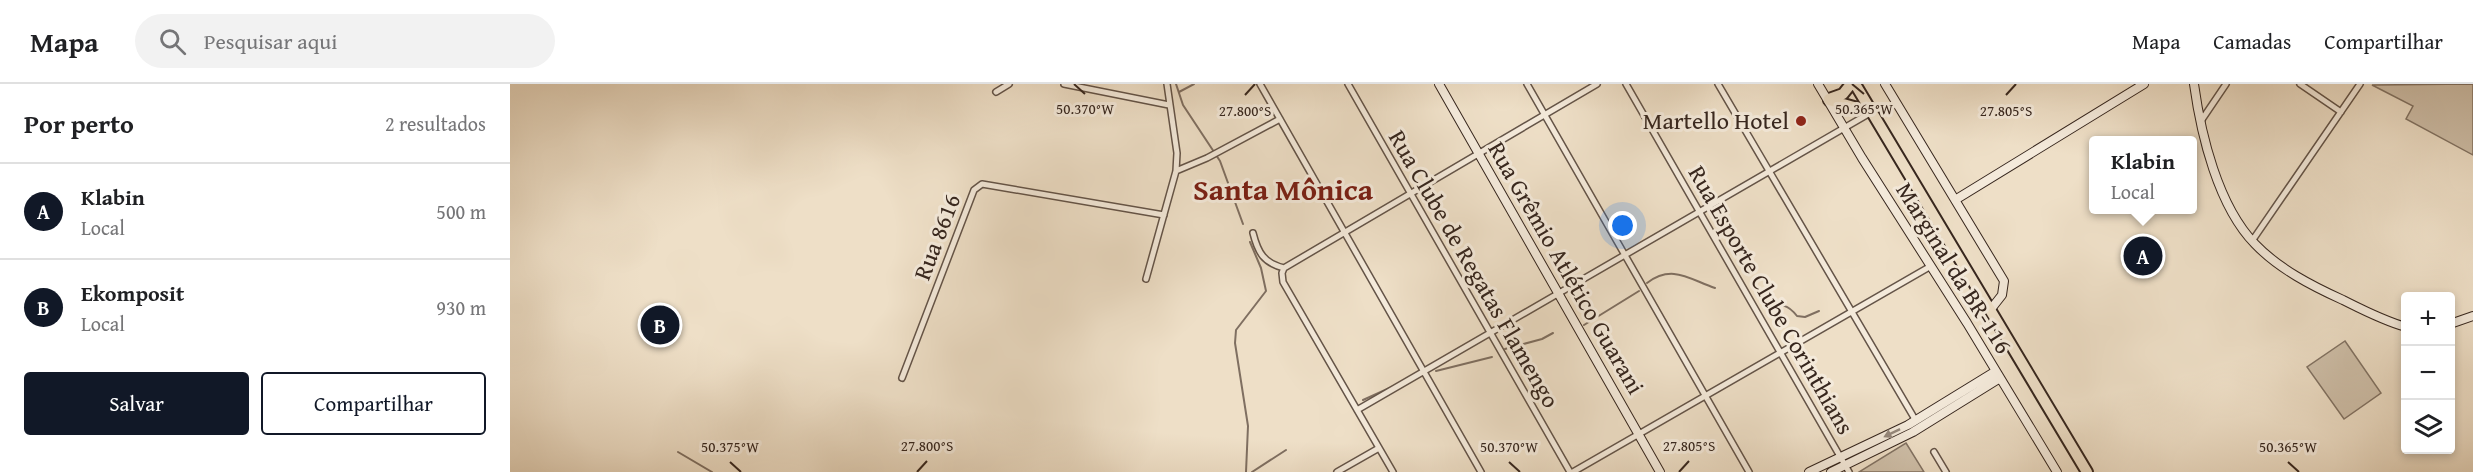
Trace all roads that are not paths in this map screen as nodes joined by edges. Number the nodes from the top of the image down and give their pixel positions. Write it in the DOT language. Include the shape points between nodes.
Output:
graph roads {
  1 [pos="1009,84"];
  2 [pos="1066,84"];
  3 [pos="1167,84"];
  4 [pos="1260,84"];
  5 [pos="1348,84"];
  6 [pos="1439,84"];
  7 [pos="1527,84"];
  8 [pos="1597,84"];
  9 [pos="1626,84"];
  10 [pos="1718,84"];
  11 [pos="1818,84"];
  12 [pos="1853,84"];
  13 [pos="1885,84"];
  14 [pos="2144,84"];
  15 [pos="2194,84"];
  16 [pos="2226,84"];
  17 [pos="2300,84"];
  18 [pos="2360,84"];
  19 [pos="996,92"];
  20 [pos="1829,99"];
  21 [pos="1168,105"];
  22 [pos="1872,112"];
  23 [pos="2341,112"];
  24 [pos="1545,115"];
  25 [pos="1280,118"];
  26 [pos="2200,122"];
  27 [pos="1845,128"];
  28 [pos="1479,154"];
  29 [pos="1176,171"];
  30 [pos="1769,171"];
  31 [pos="1411,194"];
  32 [pos="1955,200"];
  33 [pos="1700,212"];
  34 [pos="1164,215"];
  35 [pos="1345,232"];
  36 [pos="1253,233"];
  37 [pos="2252,241"];
  38 [pos="1625,255"];
  39 [pos="1931,266"];
  40 [pos="1284,268"];
  41 [pos="1146,279"];
  42 [pos="1558,294"];
  43 [pos="1991,309"];
  44 [pos="1852,313"];
  45 [pos="2473,316"];
  46 [pos="2455,323"];
  47 [pos="2401,325"];
  48 [pos="1490,333"];
  49 [pos="1781,353"];
  50 [pos="1424,371"];
  51 [pos="1998,375"];
  52 [pos="902,378"];
  53 [pos="1705,396"];
  54 [pos="1357,410"];
  55 [pos="1916,421"];
  56 [pos="1639,434"];
  57 [pos="1379,448"];
  58 [pos="1934,452"];
  59 [pos="1840,458"];
  60 [pos="1847,469"];
  61 [pos="1338,472"];
  62 [pos="1393,472"];
  63 [pos="1481,472"];
  64 [pos="1572,472"];
  65 [pos="1660,472"];
  66 [pos="1749,472"];
  67 [pos="1809,472"];
  68 [pos="1831,472"];
  69 [pos="1946,472"];
  70 [pos="2057,472"];
  71 [pos="2087,472"];
  1 -- 19 [label="street"];
  2 -- 21 [label="street"];
  3 -- 21 [label="street"];
  4 -- 25 [label="street"];
  5 -- 31 [label="street, Rua Clube de Regatas Flamengo"];
  6 -- 28 [label="street, Rua Grêmio Atlético Guarani"];
  7 -- 24 [label="street"];
  8 -- 24 [label="street"];
  9 -- 33 [label="street, Rua Esporte Clube Corinthians"];
  10 -- 30 [label="street"];
  11 -- 20 [label="street, Marginal da BR-116"];
  12 -- 20 [label="highway" via="1844,94"];
  12 -- 22 [label="highway"];
  13 -- 32 [label="street, Marginal da BR-116"];
  14 -- 32 [label="street"];
  15 -- 26 [label="street"];
  16 -- 26 [label="street"];
  17 -- 23 [label="street"];
  18 -- 23 [label="street"];
  20 -- 22 [label="highway"];
  20 -- 27 [label="street, Marginal da BR-116"];
  21 -- 29 [label="street" via="1177,153"];
  22 -- 27 [label="street"];
  22 -- 43 [label="highway"];
  23 -- 37 [label="street"];
  24 -- 28 [label="street"];
  24 -- 38 [label="street"];
  25 -- 29 [label="street"];
  25 -- 35 [label="street"];
  26 -- 37 [label="street" via="2206,150 2221,186"];
  27 -- 30 [label="street"];
  27 -- 39 [label="street, Marginal da BR-116"];
  28 -- 31 [label="street"];
  28 -- 42 [label="street, Rua Grêmio Atlético Guarani"];
  29 -- 34 [label="street"];
  30 -- 33 [label="street"];
  30 -- 44 [label="street"];
  31 -- 35 [label="street"];
  31 -- 48 [label="street, Rua Clube de Regatas Flamengo"];
  32 -- 43 [label="street, Marginal da BR-116" via="2004,281 2002,294"];
  33 -- 38 [label="street"];
  33 -- 49 [label="street, Rua Esporte Clube Corinthians"];
  34 -- 41 [label="street"];
  34 -- 52 [label="street, Rua 8616" via="977,186"];
  35 -- 40 [label="street"];
  35 -- 50 [label="street"];
  36 -- 40 [label="street" via="1264,259"];
  37 -- 47 [label="street" via="2307,282"];
  38 -- 42 [label="street"];
  38 -- 53 [label="street"];
  39 -- 44 [label="street"];
  39 -- 51 [label="street, Marginal da BR-116"];
  40 -- 54 [label="street" via="1283,282"];
  42 -- 48 [label="street"];
  42 -- 56 [label="street, Rua Grêmio Atlético Guarani"];
  43 -- 71 [label="highway"];
  44 -- 49 [label="street"];
  44 -- 55 [label="street"];
  45 -- 46 [label="street"];
  48 -- 50 [label="street"];
  48 -- 64 [label="street, Rua Clube de Regatas Flamengo"];
  49 -- 53 [label="street"];
  49 -- 59 [label="street, Rua Esporte Clube Corinthians"];
  50 -- 54 [label="street"];
  50 -- 63 [label="street"];
  51 -- 55 [label="street"];
  51 -- 60 [label="street" via="1913,432"];
  51 -- 70 [label="street, Marginal da BR-116"];
  53 -- 56 [label="street"];
  53 -- 66 [label="street"];
  54 -- 57 [label="street"];
  55 -- 59 [label="street, one-way"];
  56 -- 64 [label="street"];
  56 -- 65 [label="street, Rua Grêmio Atlético Guarani"];
  57 -- 61 [label="street"];
  57 -- 62 [label="street"];
  58 -- 69 [label="street"];
  59 -- 60 [label="street, Rua Esporte Clube Corinthians"];
  59 -- 67 [label="street"];
  60 -- 68 [label="street"];
}
